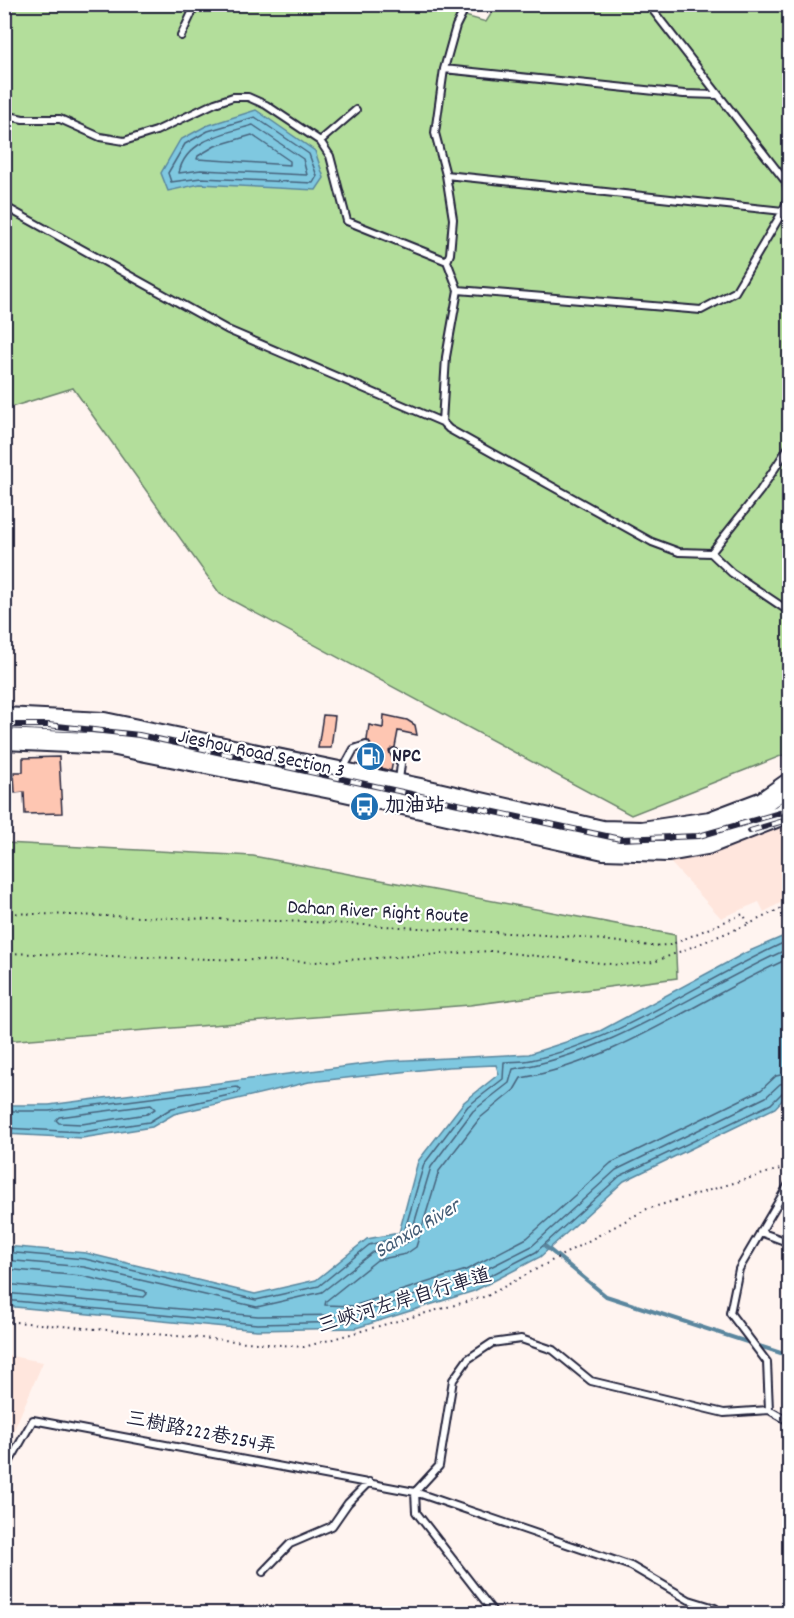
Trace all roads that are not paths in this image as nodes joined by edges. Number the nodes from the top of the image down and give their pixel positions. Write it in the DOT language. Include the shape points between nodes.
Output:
graph roads {
  1 [pos="196,4"];
  2 [pos="467,4"];
  3 [pos="648,4"];
  4 [pos="181,36"];
  5 [pos="444,69"];
  6 [pos="718,95"];
  7 [pos="356,110"];
  8 [pos="4,116"];
  9 [pos="320,141"];
  10 [pos="446,175"];
  11 [pos="788,181"];
  12 [pos="4,206"];
  13 [pos="783,211"];
  14 [pos="447,261"];
  15 [pos="458,290"];
  16 [pos="442,422"];
  17 [pos="789,445"];
  18 [pos="711,553"];
  19 [pos="789,612"];
  20 [pos="4,718"];
  21 [pos="104,723"];
  22 [pos="7,739"];
  23 [pos="102,743"];
  24 [pos="366,745"];
  25 [pos="394,752"];
  26 [pos="4,759"];
  27 [pos="341,772"];
  28 [pos="789,783"];
  29 [pos="398,784"];
  30 [pos="787,811"];
  31 [pos="789,1182"];
  32 [pos="760,1232"];
  33 [pos="789,1243"];
  34 [pos="769,1410"];
  35 [pos="789,1422"];
  36 [pos="7,1466"];
  37 [pos="369,1482"];
  38 [pos="415,1492"];
  39 [pos="263,1572"];
  40 [pos="495,1614"];
  41 [pos="714,1614"];
  1 -- 4 [label="lane"];
  2 -- 5 [label="lane" via="456,26"];
  3 -- 6 [label="lane"];
  5 -- 6 [label="lane"];
  5 -- 10 [label="lane" via="435,134"];
  6 -- 11 [label="lane"];
  7 -- 9 [label="lane"];
  8 -- 9 [label="lane" via="60,119 100,137 124,141 156,131 215,103 248,97"];
  9 -- 14 [label="lane" via="330,156 347,221"];
  10 -- 13 [label="lane"];
  10 -- 14 [label="lane" via="453,219"];
  11 -- 13 [label="lane" via="789,196"];
  12 -- 16 [label="lane" via="228,330"];
  13 -- 15 [label="lane" via="735,292 701,310"];
  14 -- 15 [label="lane"];
  15 -- 16 [label="lane" via="446,357"];
  16 -- 18 [label="lane" via="652,542 679,552"];
  17 -- 18 [label="lane" via="760,491"];
  18 -- 19 [label="lane" via="732,573"];
  20 -- 21 [label="main road, Jieshou Road Section 3"];
  21 -- 23 [label="lane"];
  21 -- 27 [label="main road, Jieshou Road Section 3"];
  22 -- 23 [label="main road, Jieshou Road Section 3"];
  22 -- 26 [label="lane"];
  23 -- 30 [label="main road, Jieshou Road Section 3" via="336,789 604,849 668,851 707,844"];
  24 -- 27 [label="lane" via="354,749"];
  25 -- 29 [label="lane" via="401,764"];
  27 -- 29 [label="main road, Jieshou Road Section 3"];
  28 -- 29 [label="main road, Jieshou Road Section 3" via="763,802 738,813 710,822 642,832 602,831"];
  31 -- 32 [label="lane"];
  32 -- 33 [label="lane"];
  32 -- 34 [label="lane" via="739,1269 730,1313 768,1362"];
  34 -- 35 [label="lane"];
  34 -- 38 [label="lane" via="724,1413 656,1398 591,1381 553,1350 521,1339 492,1343 468,1359 453,1380 439,1466"];
  36 -- 37 [label="lane, 三樹路222巷254弄" via="33,1420"];
  37 -- 38 [label="lane, 三樹路222巷254弄"];
  37 -- 39 [label="lane" via="332,1526 290,1544"];
  38 -- 40 [label="lane" via="416,1512"];
  38 -- 41 [label="lane, 三樹路222巷254弄" via="631,1566 689,1600 715,1608"];
}
